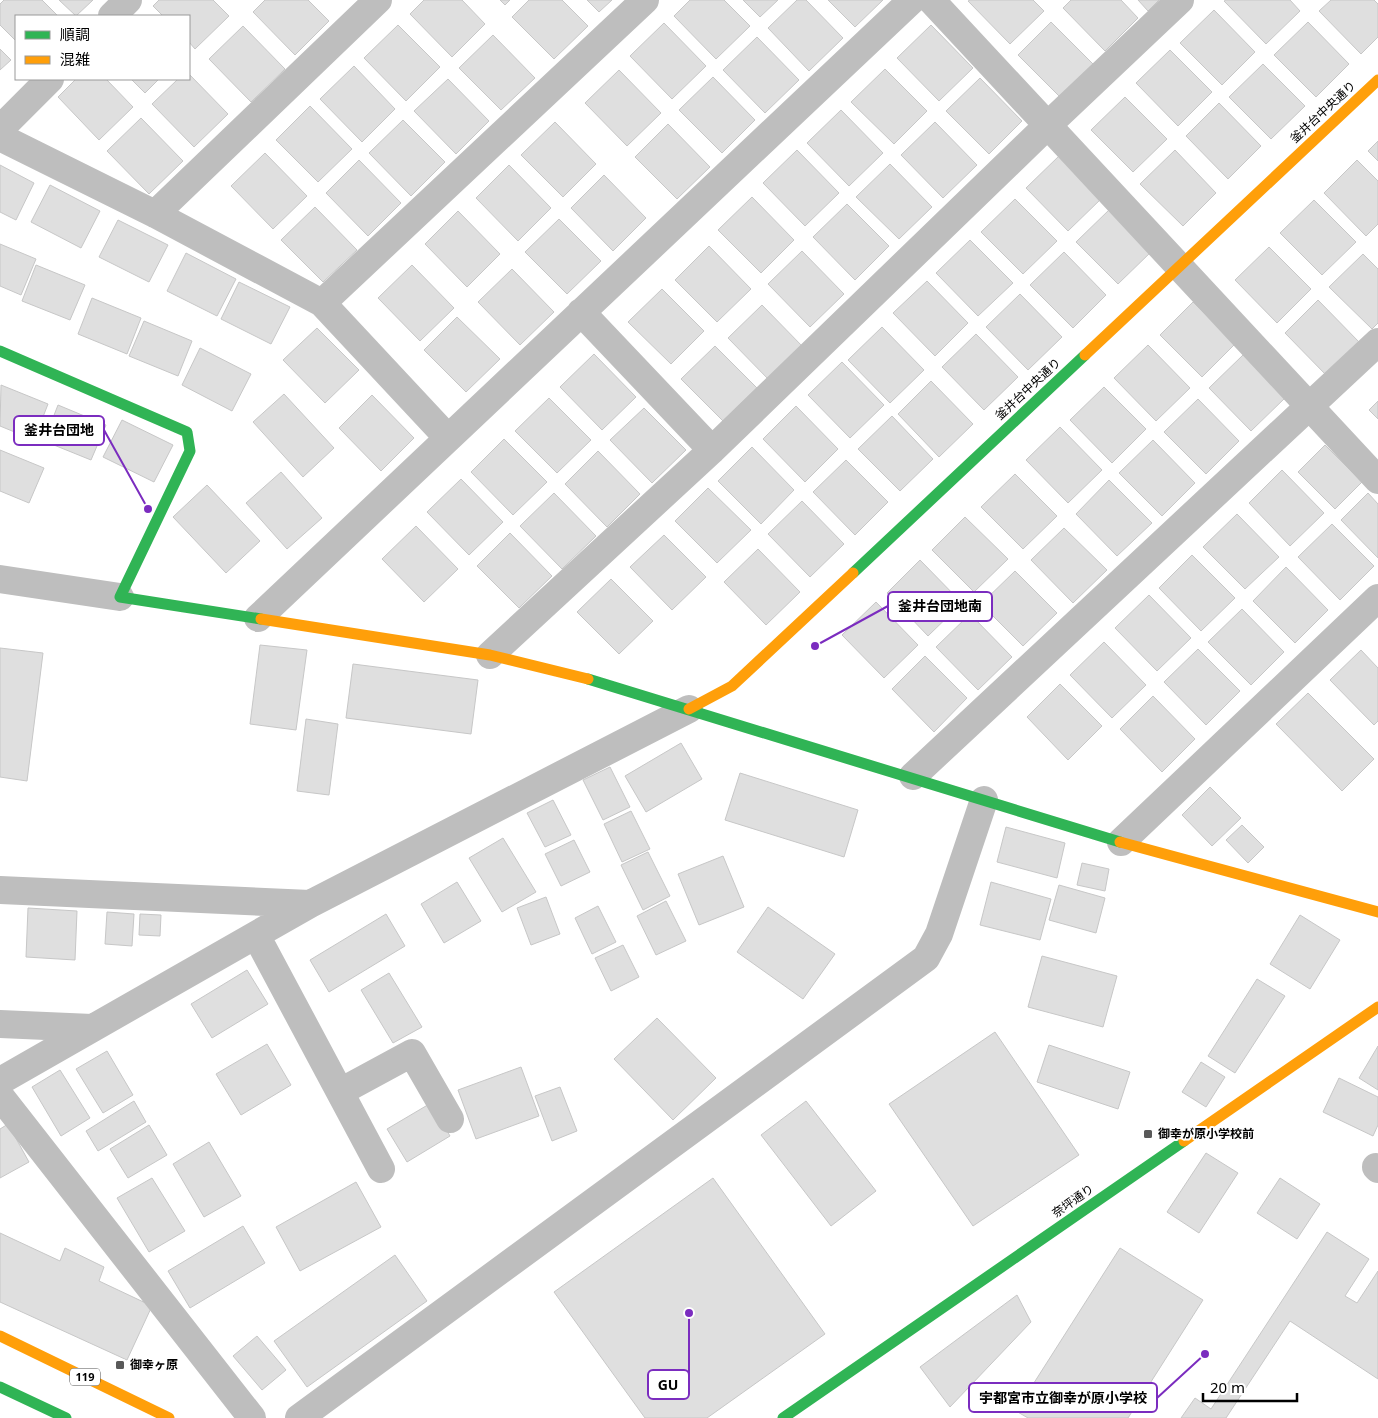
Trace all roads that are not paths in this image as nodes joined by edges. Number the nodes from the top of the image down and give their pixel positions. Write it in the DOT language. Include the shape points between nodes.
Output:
graph roads {
  1 [pos="128,0"];
  2 [pos="378,0"];
  3 [pos="645,0"];
  4 [pos="912,0"];
  5 [pos="931,0"];
  6 [pos="1180,0"];
  7 [pos="113,15"];
  8 [pos="49,80"];
  9 [pos="1378,80"];
  10 [pos="1048,124"];
  11 [pos="0,129"];
  12 [pos="0,137"];
  13 [pos="154,214"];
  14 [pos="1179,266"];
  15 [pos="322,303"];
  16 [pos="581,312"];
  17 [pos="1378,342"];
  18 [pos="0,351"];
  19 [pos="1310,406"];
  20 [pos="448,438"];
  21 [pos="712,450"];
  22 [pos="1378,480"];
  23 [pos="0,579"];
  24 [pos="120,597"];
  25 [pos="1378,598"];
  26 [pos="258,618"];
  27 [pos="490,655"];
  28 [pos="689,709"];
  29 [pos="913,776"];
  30 [pos="984,800"];
  31 [pos="1121,842"];
  32 [pos="0,890"];
  33 [pos="310,904"];
  34 [pos="1378,912"];
  35 [pos="256,935"];
  36 [pos="1378,1007"];
  37 [pos="0,1024"];
  38 [pos="92,1028"];
  39 [pos="0,1082"];
  40 [pos="340,1092"];
  41 [pos="0,1096"];
  42 [pos="450,1119"];
  43 [pos="381,1169"];
  44 [pos="0,1336"];
  45 [pos="0,1388"];
  46 [pos="66,1418"];
  47 [pos="169,1418"];
  48 [pos="252,1418"];
  49 [pos="299,1418"];
  50 [pos="783,1418"];
  1 -- 7 [label="street"];
  2 -- 13 [label="street"];
  3 -- 15 [label="street"];
  4 -- 16 [label="street"];
  5 -- 10 [label="street"];
  6 -- 10 [label="street"];
  8 -- 11 [label="street"];
  9 -- 14 [label="main road, 釜井台中央通り"];
  10 -- 14 [label="street"];
  10 -- 21 [label="street"];
  12 -- 13 [label="street"];
  13 -- 15 [label="street"];
  14 -- 19 [label="street"];
  14 -- 28 [label="main road, 釜井台中央通り" via="732,686"];
  15 -- 20 [label="street"];
  16 -- 20 [label="street"];
  16 -- 21 [label="street"];
  17 -- 19 [label="street"];
  18 -- 24 [label="main road" via="187,432 190,450"];
  19 -- 22 [label="street"];
  19 -- 29 [label="street"];
  20 -- 26 [label="street"];
  21 -- 27 [label="street"];
  23 -- 24 [label="street"];
  24 -- 26 [label="main road"];
  25 -- 31 [label="street"];
  26 -- 27 [label="main road"];
  27 -- 28 [label="main road" via="615,685"];
  28 -- 29 [label="main road"];
  28 -- 33 [label="street"];
  29 -- 30 [label="main road"];
  30 -- 31 [label="main road"];
  30 -- 49 [label="street" via="939,934 926,958"];
  31 -- 34 [label="main road"];
  32 -- 33 [label="street"];
  33 -- 35 [label="street"];
  35 -- 38 [label="street"];
  35 -- 40 [label="street"];
  36 -- 50 [label="main road, 奈坪通り"];
  37 -- 38 [label="street"];
  38 -- 39 [label="street"];
  40 -- 42 [label="street" via="412,1053"];
  40 -- 43 [label="street"];
  41 -- 48 [label="street"];
  44 -- 47 [label="main road, 119"];
  45 -- 46 [label="main road"];
}
